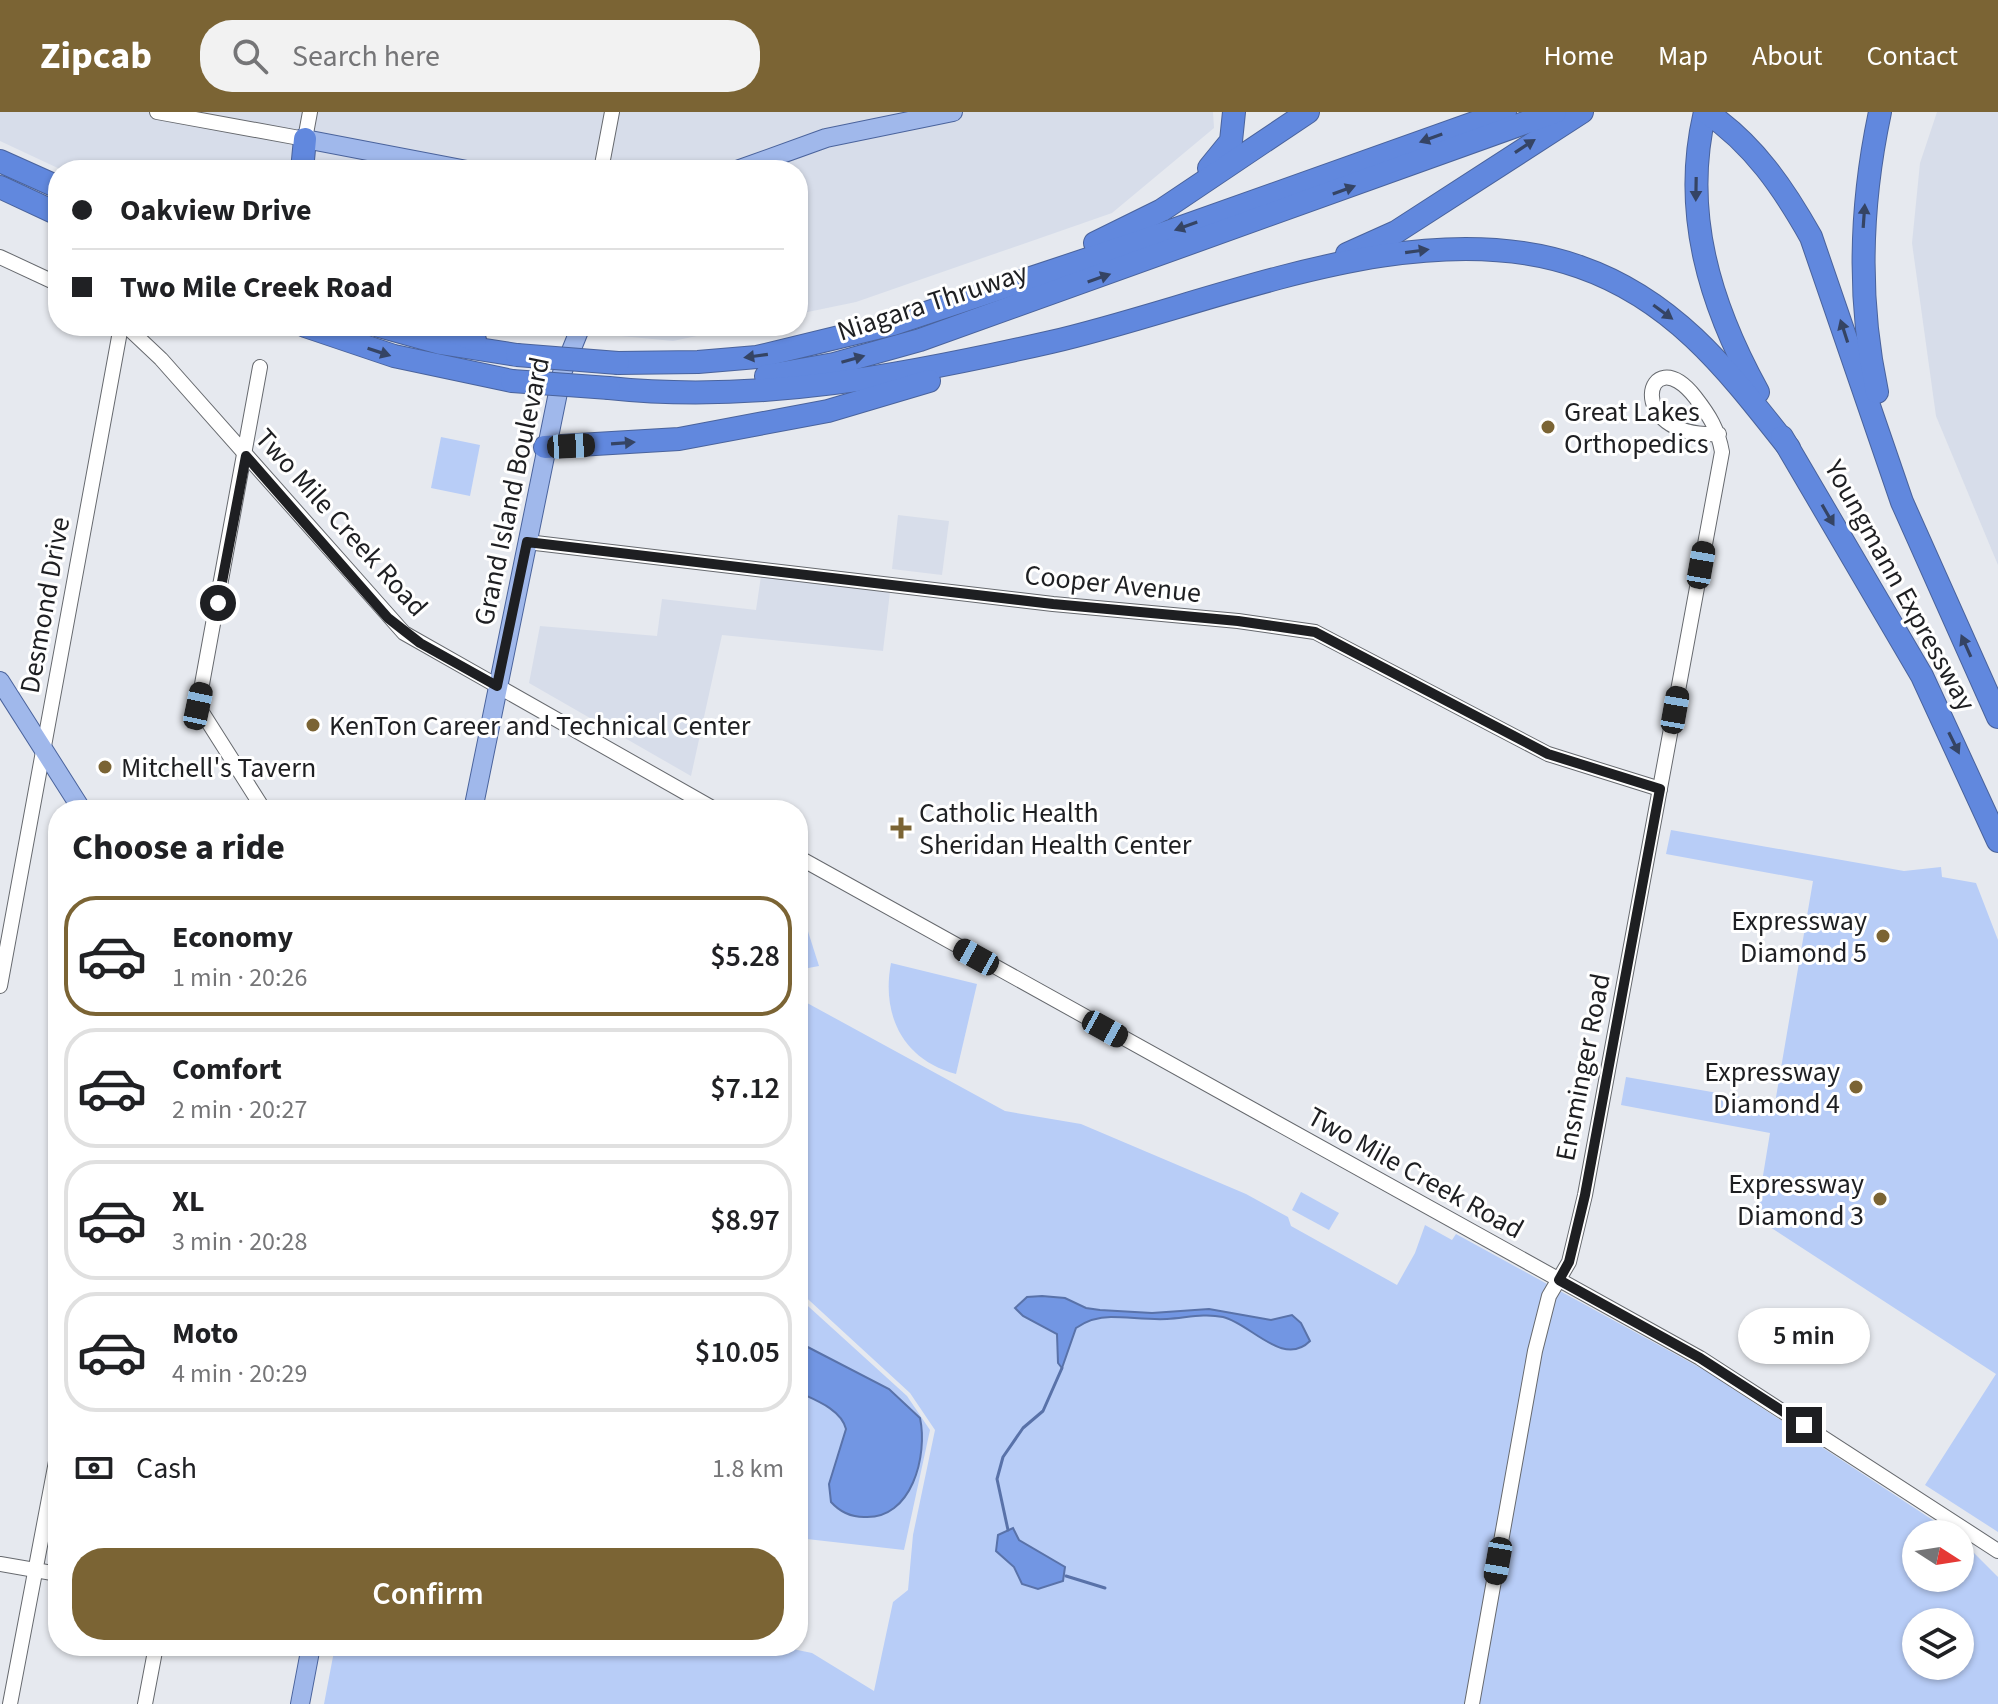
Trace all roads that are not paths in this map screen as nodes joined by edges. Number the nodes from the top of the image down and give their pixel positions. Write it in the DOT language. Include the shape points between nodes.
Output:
graph roads {
  1 [pos="157,112"];
  2 [pos="310,112"];
  3 [pos="612,112"];
  4 [pos="953,112"];
  5 [pos="1234,112"];
  6 [pos="1308,112"];
  7 [pos="1505,112"];
  8 [pos="1555,112"];
  9 [pos="1582,112"];
  10 [pos="1705,112"];
  11 [pos="1880,112"];
  12 [pos="305,139"];
  13 [pos="303,160"];
  14 [pos="415,160"];
  15 [pos="603,160"];
  16 [pos="765,160"];
  17 [pos="0,161"];
  18 [pos="48,183"];
  19 [pos="0,187"];
  20 [pos="1174,202"];
  21 [pos="48,209"];
  22 [pos="0,257"];
  23 [pos="1286,278"];
  24 [pos="48,279"];
  25 [pos="966,299"];
  26 [pos="121,336"];
  27 [pos="135,336"];
  28 [pos="335,336"];
  29 [pos="415,336"];
  30 [pos="467,336"];
  31 [pos="577,336"];
  32 [pos="1052,342"];
  33 [pos="517,355"];
  34 [pos="260,367"];
  35 [pos="609,388"];
  36 [pos="1719,434"];
  37 [pos="545,447"];
  38 [pos="1789,448"];
  39 [pos="1885,454"];
  40 [pos="246,456"];
  41 [pos="527,542"];
  42 [pos="0,681"];
  43 [pos="497,686"];
  44 [pos="1998,717"];
  45 [pos="45,751"];
  46 [pos="1660,789"];
  47 [pos="76,800"];
  48 [pos="258,800"];
  49 [pos="475,800"];
  50 [pos="698,800"];
  51 [pos="1998,841"];
  52 [pos="808,863"];
  53 [pos="0,889"];
  54 [pos="16,892"];
  55 [pos="0,986"];
  56 [pos="1559,1280"];
  57 [pos="48,1503"];
  58 [pos="1998,1551"];
  59 [pos="0,1564"];
  60 [pos="35,1570"];
  61 [pos="48,1572"];
  62 [pos="154,1656"];
  63 [pos="309,1656"];
  64 [pos="10,1704"];
  65 [pos="145,1704"];
  66 [pos="300,1704"];
  67 [pos="1472,1704"];
  1 -- 12 [label="street"];
  2 -- 12 [label="street"];
  3 -- 15 [label="street"];
  4 -- 16 [label="main road" via="826,138"];
  5 -- 20 [label="highway" via="1235,129 1225,152"];
  6 -- 20 [label="highway"];
  7 -- 25 [label="highway, Niagara Thruway, one-way"];
  35 -- 8 [label="highway, Niagara Thruway, one-way" via="774,376 920,340"];
  23 -- 9 [label="highway, one-way" via="1396,232"];
  10 -- 38 [label="highway, one-way" via="1695,190 1703,259 1732,346"];
  39 -- 10 [label="highway, one-way" via="1811,237 1789,199 1732,131"];
  39 -- 11 [label="highway, one-way" via="1861,262 1864,204"];
  12 -- 13 [label="highway"];
  12 -- 14 [label="main road"];
  17 -- 18 [label="highway"];
  19 -- 21 [label="highway"];
  20 -- 25 [label="highway" via="1120,232"];
  22 -- 24 [label="street"];
  23 -- 32 [label="highway"];
  23 -- 38 [label="highway, one-way" via="1368,259 1455,248 1486,247 1581,267 1658,307 1698,338"];
  25 -- 33 [label="highway, Niagara Thruway, one-way, bridge" via="893,324 757,357 618,363"];
  26 -- 45 [label="street, Desmond Drive"];
  27 -- 40 [label="street, Two Mile Creek Road"];
  28 -- 35 [label="highway, Niagara Thruway, one-way, bridge" via="394,356 512,381"];
  29 -- 33 [label="highway, Niagara Thruway"];
  30 -- 33 [label="highway"];
  31 -- 37 [label="main road, Grand Island Boulevard" via="562,373"];
  32 -- 35 [label="highway" via="933,368 801,387 661,394"];
  37 -- 32 [label="highway, one-way" via="679,439 828,411"];
  34 -- 40 [label="street"];
  36 -- 36 [label="street" via="1681,380 1659,380 1650,404 1657,415 1689,431"];
  36 -- 46 [label="street, Ensminger Road" via="1722,452"];
  37 -- 41 [label="main road, Grand Island Boulevard"];
  38 -- 51 [label="highway, Youngmann Expressway, one-way" via="1922,676"];
  44 -- 39 [label="highway, Youngmann Expressway, one-way"];
  40 -- 43 [label="street, Two Mile Creek Road" via="388,618 412,638"];
  40 -- 48 [label="street" via="198,706"];
  41 -- 43 [label="main road, Grand Island Boulevard"];
  41 -- 46 [label="street, Cooper Avenue" via="1315,632 1548,754"];
  42 -- 45 [label="main road"];
  43 -- 49 [label="main road, Grand Island Boulevard"];
  43 -- 50 [label="street, Two Mile Creek Road"];
  45 -- 47 [label="main road"];
  45 -- 54 [label="street, Desmond Drive"];
  46 -- 56 [label="street, Ensminger Road" via="1585,1195 1569,1262"];
  52 -- 56 [label="street, Two Mile Creek Road"];
  53 -- 54 [label="street"];
  54 -- 55 [label="street, Desmond Drive"];
  56 -- 58 [label="street, Two Mile Creek Road" via="1700,1358"];
  56 -- 67 [label="street, Ensminger Road" via="1549,1296 1535,1351"];
  57 -- 60 [label="street"];
  59 -- 60 [label="street"];
  60 -- 61 [label="street"];
  60 -- 64 [label="street"];
  62 -- 65 [label="street"];
  63 -- 66 [label="main road"];
}
